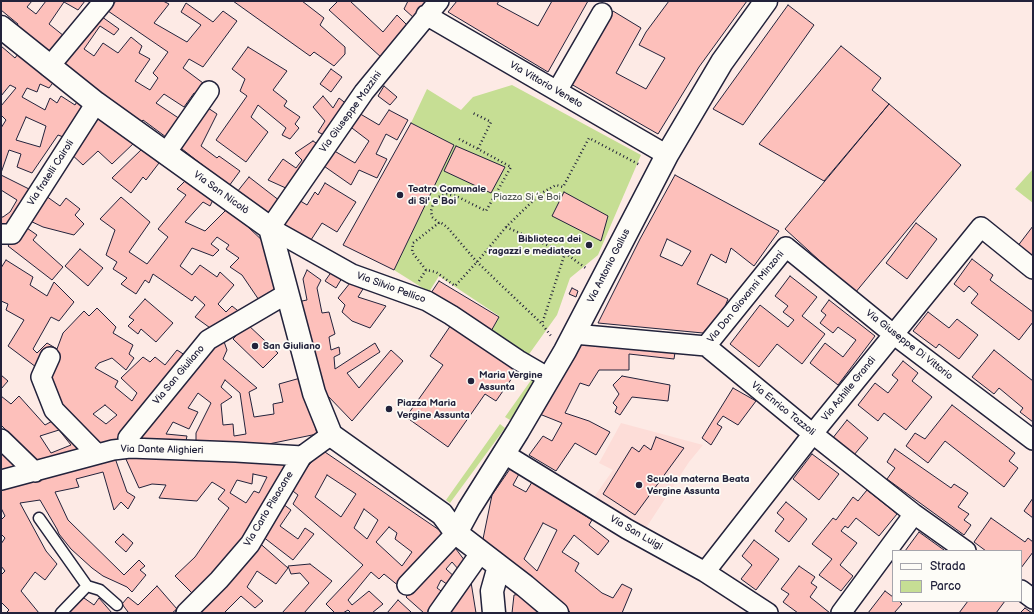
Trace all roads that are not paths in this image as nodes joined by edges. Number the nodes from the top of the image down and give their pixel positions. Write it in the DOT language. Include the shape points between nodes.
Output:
graph roads {
  1 [pos="104,1"];
  2 [pos="439,1"];
  3 [pos="766,1"];
  4 [pos="602,13"];
  5 [pos="426,15"];
  6 [pos="1,27"];
  7 [pos="49,67"];
  8 [pos="209,91"];
  9 [pos="557,91"];
  10 [pos="96,103"];
  11 [pos="657,150"];
  12 [pos="166,153"];
  13 [pos="270,228"];
  14 [pos="1,234"];
  15 [pos="786,247"];
  16 [pos="1033,269"];
  17 [pos="288,293"];
  18 [pos="574,334"];
  19 [pos="893,334"];
  20 [pos="706,346"];
  21 [pos="50,357"];
  22 [pos="549,378"];
  23 [pos="813,434"];
  24 [pos="331,435"];
  25 [pos="1,438"];
  26 [pos="1033,440"];
  27 [pos="130,448"];
  28 [pos="503,453"];
  29 [pos="97,454"];
  30 [pos="302,456"];
  31 [pos="35,472"];
  32 [pos="1,480"];
  33 [pos="914,514"];
  34 [pos="39,518"];
  35 [pos="456,533"];
  36 [pos="965,550"];
  37 [pos="481,552"];
  38 [pos="499,566"];
  39 [pos="705,572"];
  40 [pos="407,585"];
  41 [pos="87,586"];
  42 [pos="1022,591"];
  43 [pos="1033,599"];
  44 [pos="117,605"];
  45 [pos="61,613"];
  46 [pos="186,613"];
  47 [pos="438,613"];
  48 [pos="494,613"];
  49 [pos="557,613"];
  50 [pos="768,613"];
  51 [pos="841,613"];
  1 -- 7 [label="street"];
  2 -- 5 [label="street, Via Giuseppe Mazzini"];
  3 -- 11 [label="main road, Via Antonio Gallus"];
  4 -- 9 [label="street"];
  5 -- 9 [label="street, Via Vittorio Veneto"];
  5 -- 13 [label="street, Via Giuseppe Mazzini" via="364,92"];
  6 -- 7 [label="main road, Via San Nicolò"];
  7 -- 10 [label="main road, Via San Nicolò"];
  8 -- 12 [label="street"];
  9 -- 11 [label="street, Via Vittorio Veneto"];
  10 -- 12 [label="main road, Via San Nicolò"];
  10 -- 14 [label="street, Via fratelli Cairoli" via="12,234"];
  11 -- 18 [label="main road, Via Antonio Gallus"];
  12 -- 13 [label="main road, Via San Nicolò"];
  13 -- 17 [label="main road"];
  13 -- 22 [label="street, Via Silvio Pellico" via="352,274 419,298 451,315"];
  15 -- 19 [label="street, Via Giuseppe Di Vittorio"];
  15 -- 20 [label="street, Via Don Giovanni Minzoni"];
  16 -- 19 [label="street, Via Achille Grandi" via="981,226"];
  17 -- 24 [label="main road" via="314,393"];
  17 -- 27 [label="street, Via San Giuliano" via="208,340 128,438"];
  18 -- 20 [label="street"];
  18 -- 22 [label="main road, Via Antonio Gallus"];
  19 -- 23 [label="street, Via Achille Grandi"];
  19 -- 26 [label="street, Via Giuseppe Di Vittorio"];
  20 -- 23 [label="street, Via Enrico Tazzoli"];
  21 -- 29 [label="street" via="41,377 54,410"];
  22 -- 28 [label="main road, Via Antonio Gallus"];
  23 -- 33 [label="street, Via Enrico Tazzoli"];
  23 -- 39 [label="street, Via Achille Grandi"];
  24 -- 30 [label="street"];
  24 -- 35 [label="main road" via="442,514"];
  25 -- 31 [label="street"];
  27 -- 29 [label="street, Via Dante Alighieri"];
  27 -- 30 [label="street, Via Dante Alighieri"];
  28 -- 35 [label="main road, Via Antonio Gallus"];
  28 -- 39 [label="street, Via San Luigi" via="627,529"];
  29 -- 31 [label="street, Via Dante Alighieri"];
  30 -- 46 [label="street, Via Carlo Pisacane" via="250,544 220,580"];
  31 -- 32 [label="street, Via Dante Alighieri"];
  33 -- 36 [label="street, Via Enrico Tazzoli"];
  33 -- 51 [label="street"];
  34 -- 41 [label="lane"];
  35 -- 37 [label="main road"];
  35 -- 40 [label="street"];
  37 -- 38 [label="main road"];
  37 -- 47 [label="street"];
  38 -- 48 [label="main road" via="492,591"];
  38 -- 49 [label="main road"];
  39 -- 50 [label="street, Via San Luigi"];
  41 -- 44 [label="lane" via="100,590"];
  41 -- 45 [label="lane"];
  42 -- 43 [label="street"];
}
